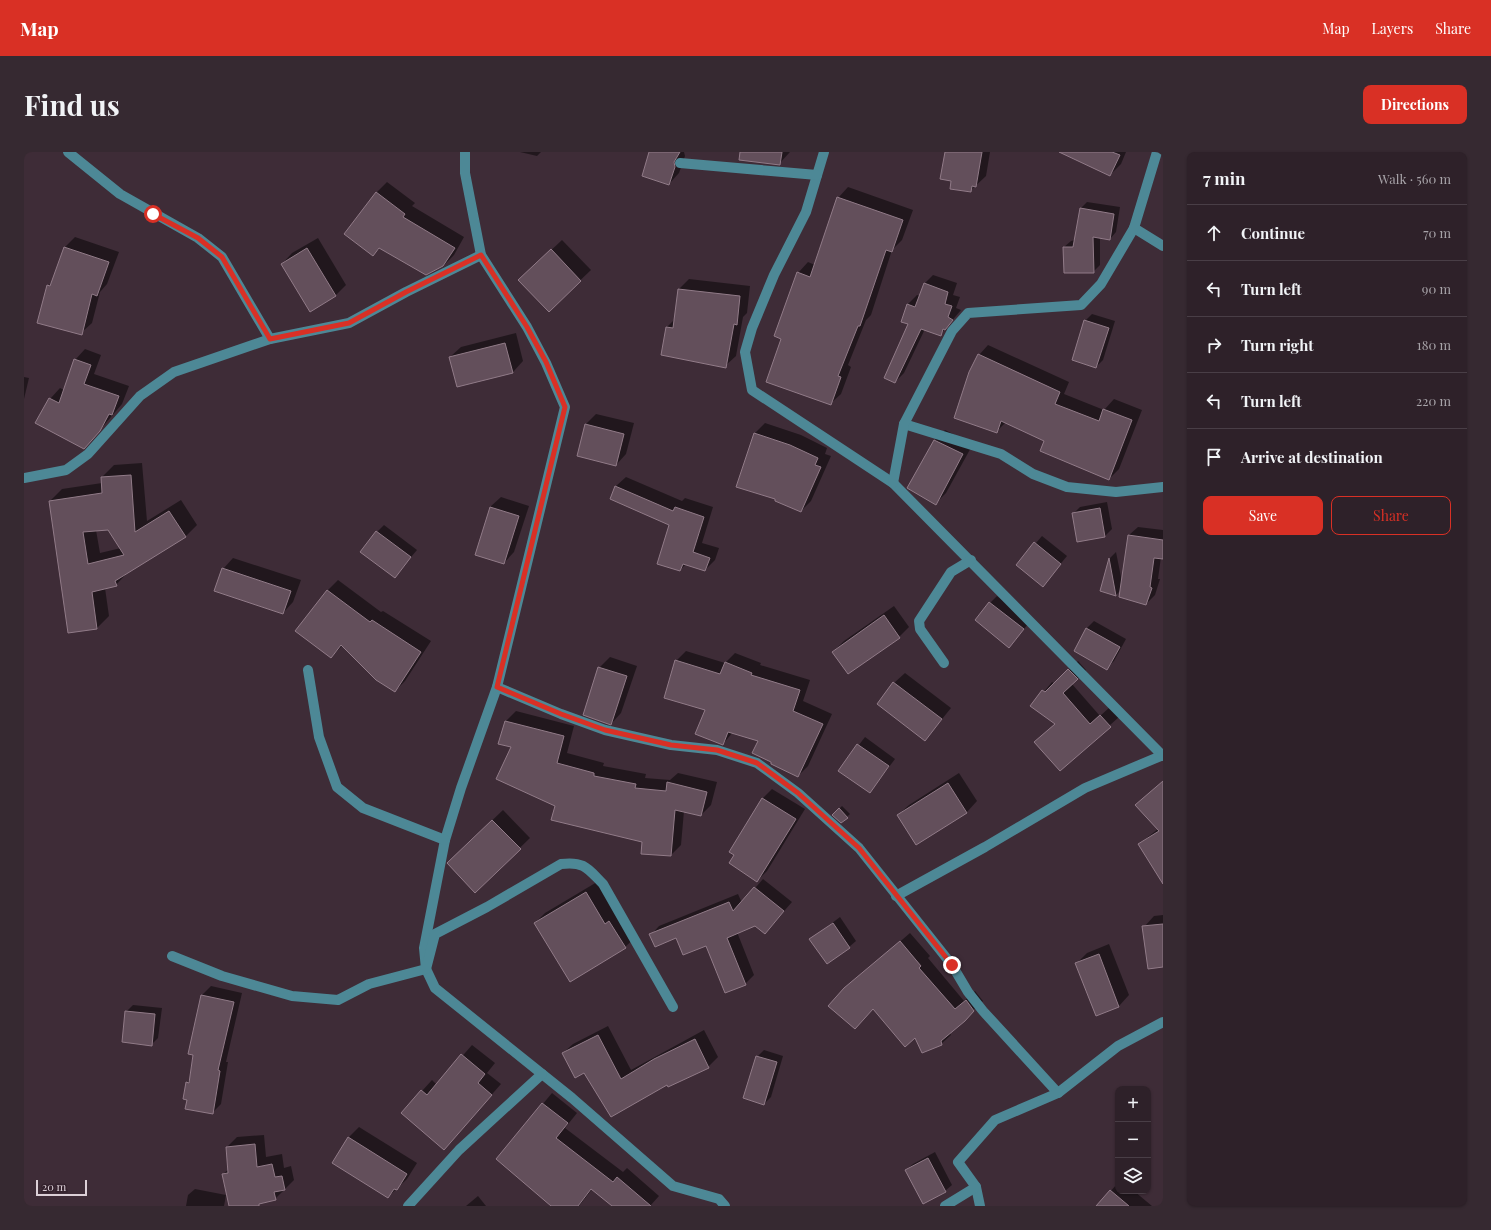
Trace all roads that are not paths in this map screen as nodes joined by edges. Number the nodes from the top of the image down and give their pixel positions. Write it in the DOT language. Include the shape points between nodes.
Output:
graph roads {
  1 [pos="68,152"];
  2 [pos="465,152"];
  3 [pos="824,152"];
  4 [pos="1157,152"];
  5 [pos="680,163"];
  6 [pos="817,176"];
  7 [pos="1134,228"];
  8 [pos="1163,246"];
  9 [pos="481,255"];
  10 [pos="270,339"];
  11 [pos="904,424"];
  12 [pos="24,478"];
  13 [pos="893,483"];
  14 [pos="1163,488"];
  15 [pos="971,560"];
  16 [pos="944,663"];
  17 [pos="308,670"];
  18 [pos="497,687"];
  19 [pos="1163,755"];
  20 [pos="445,840"];
  21 [pos="896,896"];
  22 [pos="172,956"];
  23 [pos="426,969"];
  24 [pos="673,1007"];
  25 [pos="1163,1022"];
  26 [pos="542,1074"];
  27 [pos="1058,1092"];
  28 [pos="976,1187"];
  29 [pos="408,1206"];
  30 [pos="725,1206"];
  31 [pos="944,1206"];
  32 [pos="980,1206"];
  1 -- 10 [label="street" via="120,194 198,238 222,257"];
  2 -- 9 [label="street" via="465,173"];
  3 -- 6 [label="street"];
  4 -- 7 [label="street"];
  5 -- 6 [label="street"];
  6 -- 13 [label="street" via="806,212 774,275 752,328 745,352 752,390"];
  7 -- 8 [label="street"];
  7 -- 11 [label="street" via="1101,284 1082,305 968,313 952,331"];
  9 -- 10 [label="street" via="349,323"];
  9 -- 18 [label="street" via="527,327 546,362 565,407"];
  10 -- 12 [label="street" via="174,372 140,396 88,454 66,470"];
  11 -- 13 [label="street"];
  11 -- 14 [label="street" via="1001,454 1033,474 1067,486 1116,492"];
  13 -- 15 [label="street"];
  15 -- 16 [label="street" via="951,572 919,621 920,629"];
  15 -- 19 [label="street"];
  17 -- 20 [label="street" via="319,737 337,787 364,808"];
  18 -- 20 [label="street"];
  18 -- 21 [label="street" via="605,730 671,745 717,750 757,763 798,793 859,848"];
  19 -- 21 [label="street" via="1085,788 985,848"];
  20 -- 23 [label="street" via="424,948"];
  21 -- 27 [label="street" via="952,965 983,1011"];
  22 -- 23 [label="street" via="222,976 292,996 338,1000 369,984"];
  23 -- 24 [label="street" via="435,934 487,908 561,864 574,862 587,868 603,884"];
  23 -- 26 [label="street" via="435,988"];
  25 -- 27 [label="street" via="1118,1046"];
  26 -- 29 [label="street" via="459,1150"];
  26 -- 30 [label="street" via="673,1186 719,1199"];
  27 -- 28 [label="street" via="995,1120 958,1162"];
  28 -- 31 [label="street"];
  28 -- 32 [label="street"];
}
